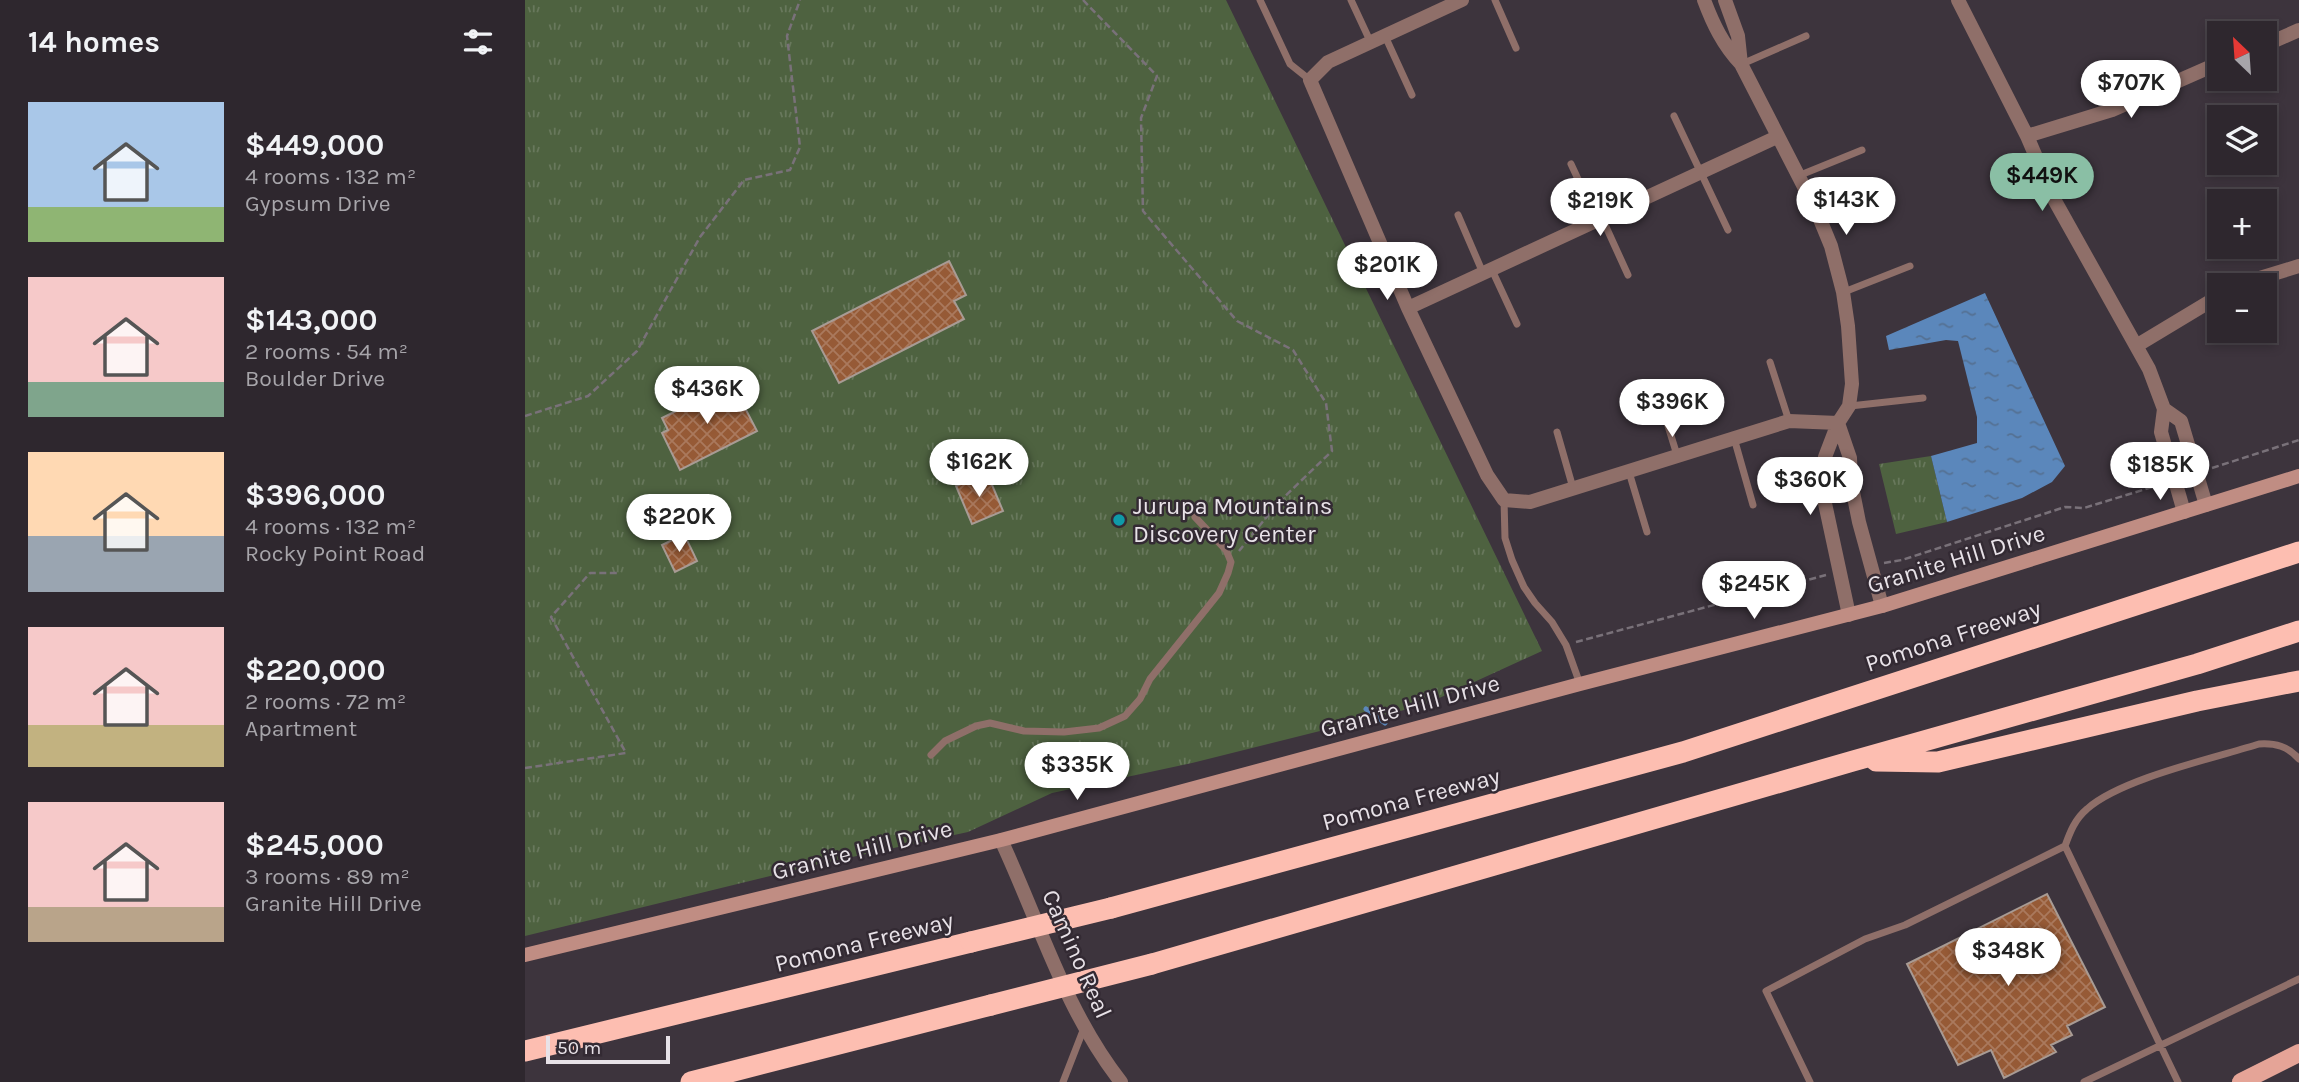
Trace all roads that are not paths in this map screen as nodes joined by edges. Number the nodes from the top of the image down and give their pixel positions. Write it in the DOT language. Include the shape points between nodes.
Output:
graph roads {
  1 [pos="1260,0"];
  2 [pos="1351,0"];
  3 [pos="1462,0"];
  4 [pos="1495,0"];
  5 [pos="1704,0"];
  6 [pos="1725,0"];
  7 [pos="1958,0"];
  8 [pos="2299,30"];
  9 [pos="1385,36"];
  10 [pos="1806,36"];
  11 [pos="2277,40"];
  12 [pos="1371,43"];
  13 [pos="1516,48"];
  14 [pos="1741,64"];
  15 [pos="2207,68"];
  16 [pos="1310,80"];
  17 [pos="1412,96"];
  18 [pos="1674,116"];
  19 [pos="2027,136"];
  20 [pos="1777,137"];
  21 [pos="1862,150"];
  22 [pos="1571,163"];
  23 [pos="1700,173"];
  24 [pos="1798,176"];
  25 [pos="1458,215"];
  26 [pos="1600,219"];
  27 [pos="1728,230"];
  28 [pos="2299,266"];
  29 [pos="1910,267"];
  30 [pos="1487,271"];
  31 [pos="2276,273"];
  32 [pos="1628,275"];
  33 [pos="1843,292"];
  34 [pos="2207,303"];
  35 [pos="1408,307"];
  36 [pos="1517,324"];
  37 [pos="2136,346"];
  38 [pos="1770,362"];
  39 [pos="1659,397"];
  40 [pos="1923,398"];
  41 [pos="1849,407"];
  42 [pos="2164,409"];
  43 [pos="1790,421"];
  44 [pos="1838,423"];
  45 [pos="1557,432"];
  46 [pos="1734,438"];
  47 [pos="1677,456"];
  48 [pos="1629,471"];
  49 [pos="2299,476"];
  50 [pos="1823,482"];
  51 [pos="1851,482"];
  52 [pos="1573,488"];
  53 [pos="1504,500"];
  54 [pos="1753,505"];
  55 [pos="2206,505"];
  56 [pos="2184,512"];
  57 [pos="1195,517"];
  58 [pos="1647,532"];
  59 [pos="2299,552"];
  60 [pos="1882,606"];
  61 [pos="1849,615"];
  62 [pos="2299,631"];
  63 [pos="2299,681"];
  64 [pos="1580,684"];
  65 [pos="932,755"];
  66 [pos="2299,759"];
  67 [pos="1853,761"];
  68 [pos="1001,840"];
  69 [pos="2065,846"];
  70 [pos="525,955"];
  71 [pos="2299,979"];
  72 [pos="1084,1028"];
  73 [pos="2160,1045"];
  74 [pos="525,1051"];
  75 [pos="2299,1053"];
  76 [pos="691,1082"];
  77 [pos="1063,1082"];
  78 [pos="1121,1082"];
  79 [pos="1810,1082"];
  80 [pos="2084,1082"];
  81 [pos="2178,1082"];
  82 [pos="2241,1082"];
  1 -- 16 [label="lane" via="1290,64"];
  2 -- 12 [label="lane"];
  3 -- 9 [label="street"];
  4 -- 13 [label="lane"];
  5 -- 14 [label="street" via="1714,27"];
  6 -- 14 [label="street" via="1738,36"];
  7 -- 19 [label="street"];
  8 -- 11 [label="street"];
  9 -- 12 [label="street"];
  9 -- 17 [label="lane"];
  10 -- 14 [label="lane"];
  12 -- 16 [label="street" via="1328,62"];
  14 -- 20 [label="street"];
  15 -- 19 [label="street" via="2112,110"];
  16 -- 35 [label="street"];
  18 -- 23 [label="lane"];
  19 -- 37 [label="street" via="2055,201"];
  20 -- 23 [label="street"];
  20 -- 24 [label="street"];
  21 -- 24 [label="lane"];
  22 -- 26 [label="lane"];
  23 -- 26 [label="street"];
  23 -- 27 [label="lane"];
  24 -- 33 [label="street" via="1831,246"];
  25 -- 30 [label="lane"];
  26 -- 30 [label="street"];
  26 -- 32 [label="lane"];
  28 -- 31 [label="street"];
  29 -- 33 [label="lane"];
  30 -- 35 [label="street"];
  30 -- 36 [label="lane"];
  33 -- 41 [label="street" via="1852,384"];
  34 -- 37 [label="street"];
  35 -- 53 [label="street" via="1487,475"];
  37 -- 42 [label="street"];
  38 -- 43 [label="lane"];
  39 -- 47 [label="lane"];
  40 -- 41 [label="lane"];
  41 -- 44 [label="street"];
  42 -- 55 [label="street" via="2181,421"];
  42 -- 56 [label="street" via="2161,432"];
  43 -- 44 [label="street"];
  43 -- 46 [label="street"];
  44 -- 50 [label="street" via="1825,457"];
  44 -- 51 [label="street" via="1850,458"];
  45 -- 52 [label="lane"];
  46 -- 47 [label="street"];
  46 -- 54 [label="lane"];
  47 -- 48 [label="street"];
  48 -- 52 [label="street"];
  48 -- 58 [label="lane"];
  49 -- 55 [label="street, Granite Hill Drive"];
  50 -- 51 [label="street"];
  50 -- 61 [label="street"];
  51 -- 60 [label="street"];
  52 -- 53 [label="street" via="1530,502"];
  53 -- 64 [label="lane" via="1505,538 1512,560 1530,595 1566,645"];
  55 -- 56 [label="street, Granite Hill Drive"];
  56 -- 60 [label="street, Granite Hill Drive"];
  57 -- 65 [label="lane" via="1226,550 1231,562 1228,573 1219,593 1125,716 1099,728 1054,732 990,723 951,737"];
  59 -- 74 [label="highway, Pomona Freeway, bridge" via="1683,752 1111,908"];
  60 -- 61 [label="street, Granite Hill Drive"];
  61 -- 64 [label="street, Granite Hill Drive"];
  62 -- 67 [label="highway"];
  63 -- 67 [label="highway" via="1938,762"];
  64 -- 68 [label="street, Granite Hill Drive"];
  66 -- 69 [label="lane" via="2278,745 2259,744 2152,777 2096,802 2078,818"];
  67 -- 76 [label="highway, bridge" via="1152,964"];
  68 -- 70 [label="street, Granite Hill Drive"];
  68 -- 72 [label="street, Camino Real"];
  69 -- 73 [label="lane"];
  69 -- 79 [label="lane" via="1905,925 1865,939 1766,991"];
  71 -- 73 [label="lane"];
  72 -- 77 [label="lane"];
  72 -- 78 [label="street, Camino Real"];
  73 -- 80 [label="lane"];
  73 -- 81 [label="lane"];
  75 -- 82 [label="main road"];
}
